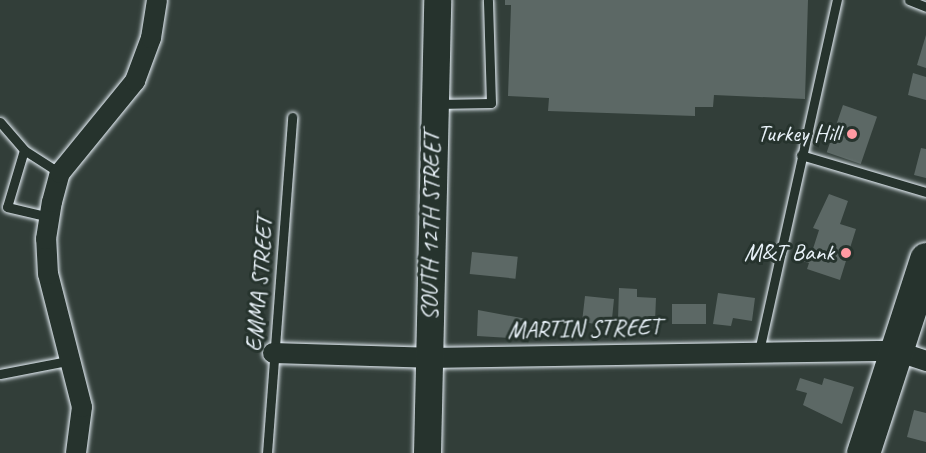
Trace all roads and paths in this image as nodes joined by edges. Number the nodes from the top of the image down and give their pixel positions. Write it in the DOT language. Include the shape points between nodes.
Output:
graph roads {
  1 [pos="156,0"];
  2 [pos="437,0"];
  3 [pos="488,0"];
  4 [pos="837,0"];
  5 [pos="909,0"];
  6 [pos="926,7"];
  7 [pos="434,104"];
  8 [pos="292,117"];
  9 [pos="0,123"];
  10 [pos="24,150"];
  11 [pos="801,155"];
  12 [pos="60,173"];
  13 [pos="926,192"];
  14 [pos="49,217"];
  15 [pos="926,259"];
  16 [pos="759,351"];
  17 [pos="273,353"];
  18 [pos="911,356"];
  19 [pos="428,358"];
  20 [pos="72,360"];
  21 [pos="0,374"];
  22 [pos="76,453"];
  23 [pos="267,453"];
  24 [pos="427,453"];
  25 [pos="863,453"];
  1 -- 12 [label="street" via="151,38 135,81"];
  2 -- 7 [label="main road, SOUTH 12TH STREET"];
  3 -- 7 [label="lane" via="491,103"];
  4 -- 11 [label="lane"];
  5 -- 6 [label="lane"];
  7 -- 19 [label="main road, SOUTH 12TH STREET"];
  8 -- 17 [label="lane, EMMA STREET"];
  9 -- 10 [label="lane"];
  10 -- 12 [label="lane"];
  10 -- 14 [label="lane" via="8,207"];
  11 -- 13 [label="lane"];
  11 -- 16 [label="lane"];
  12 -- 14 [label="street"];
  14 -- 20 [label="street" via="48,274"];
  15 -- 18 [label="highway"];
  16 -- 18 [label="street, MARTIN STREET"];
  16 -- 19 [label="street, MARTIN STREET"];
  17 -- 19 [label="street, MARTIN STREET"];
  17 -- 23 [label="lane, EMMA STREET"];
  18 -- 25 [label="highway"];
  19 -- 24 [label="main road, SOUTH 12TH STREET"];
  20 -- 21 [label="lane"];
  20 -- 22 [label="street" via="82,407"];
}
